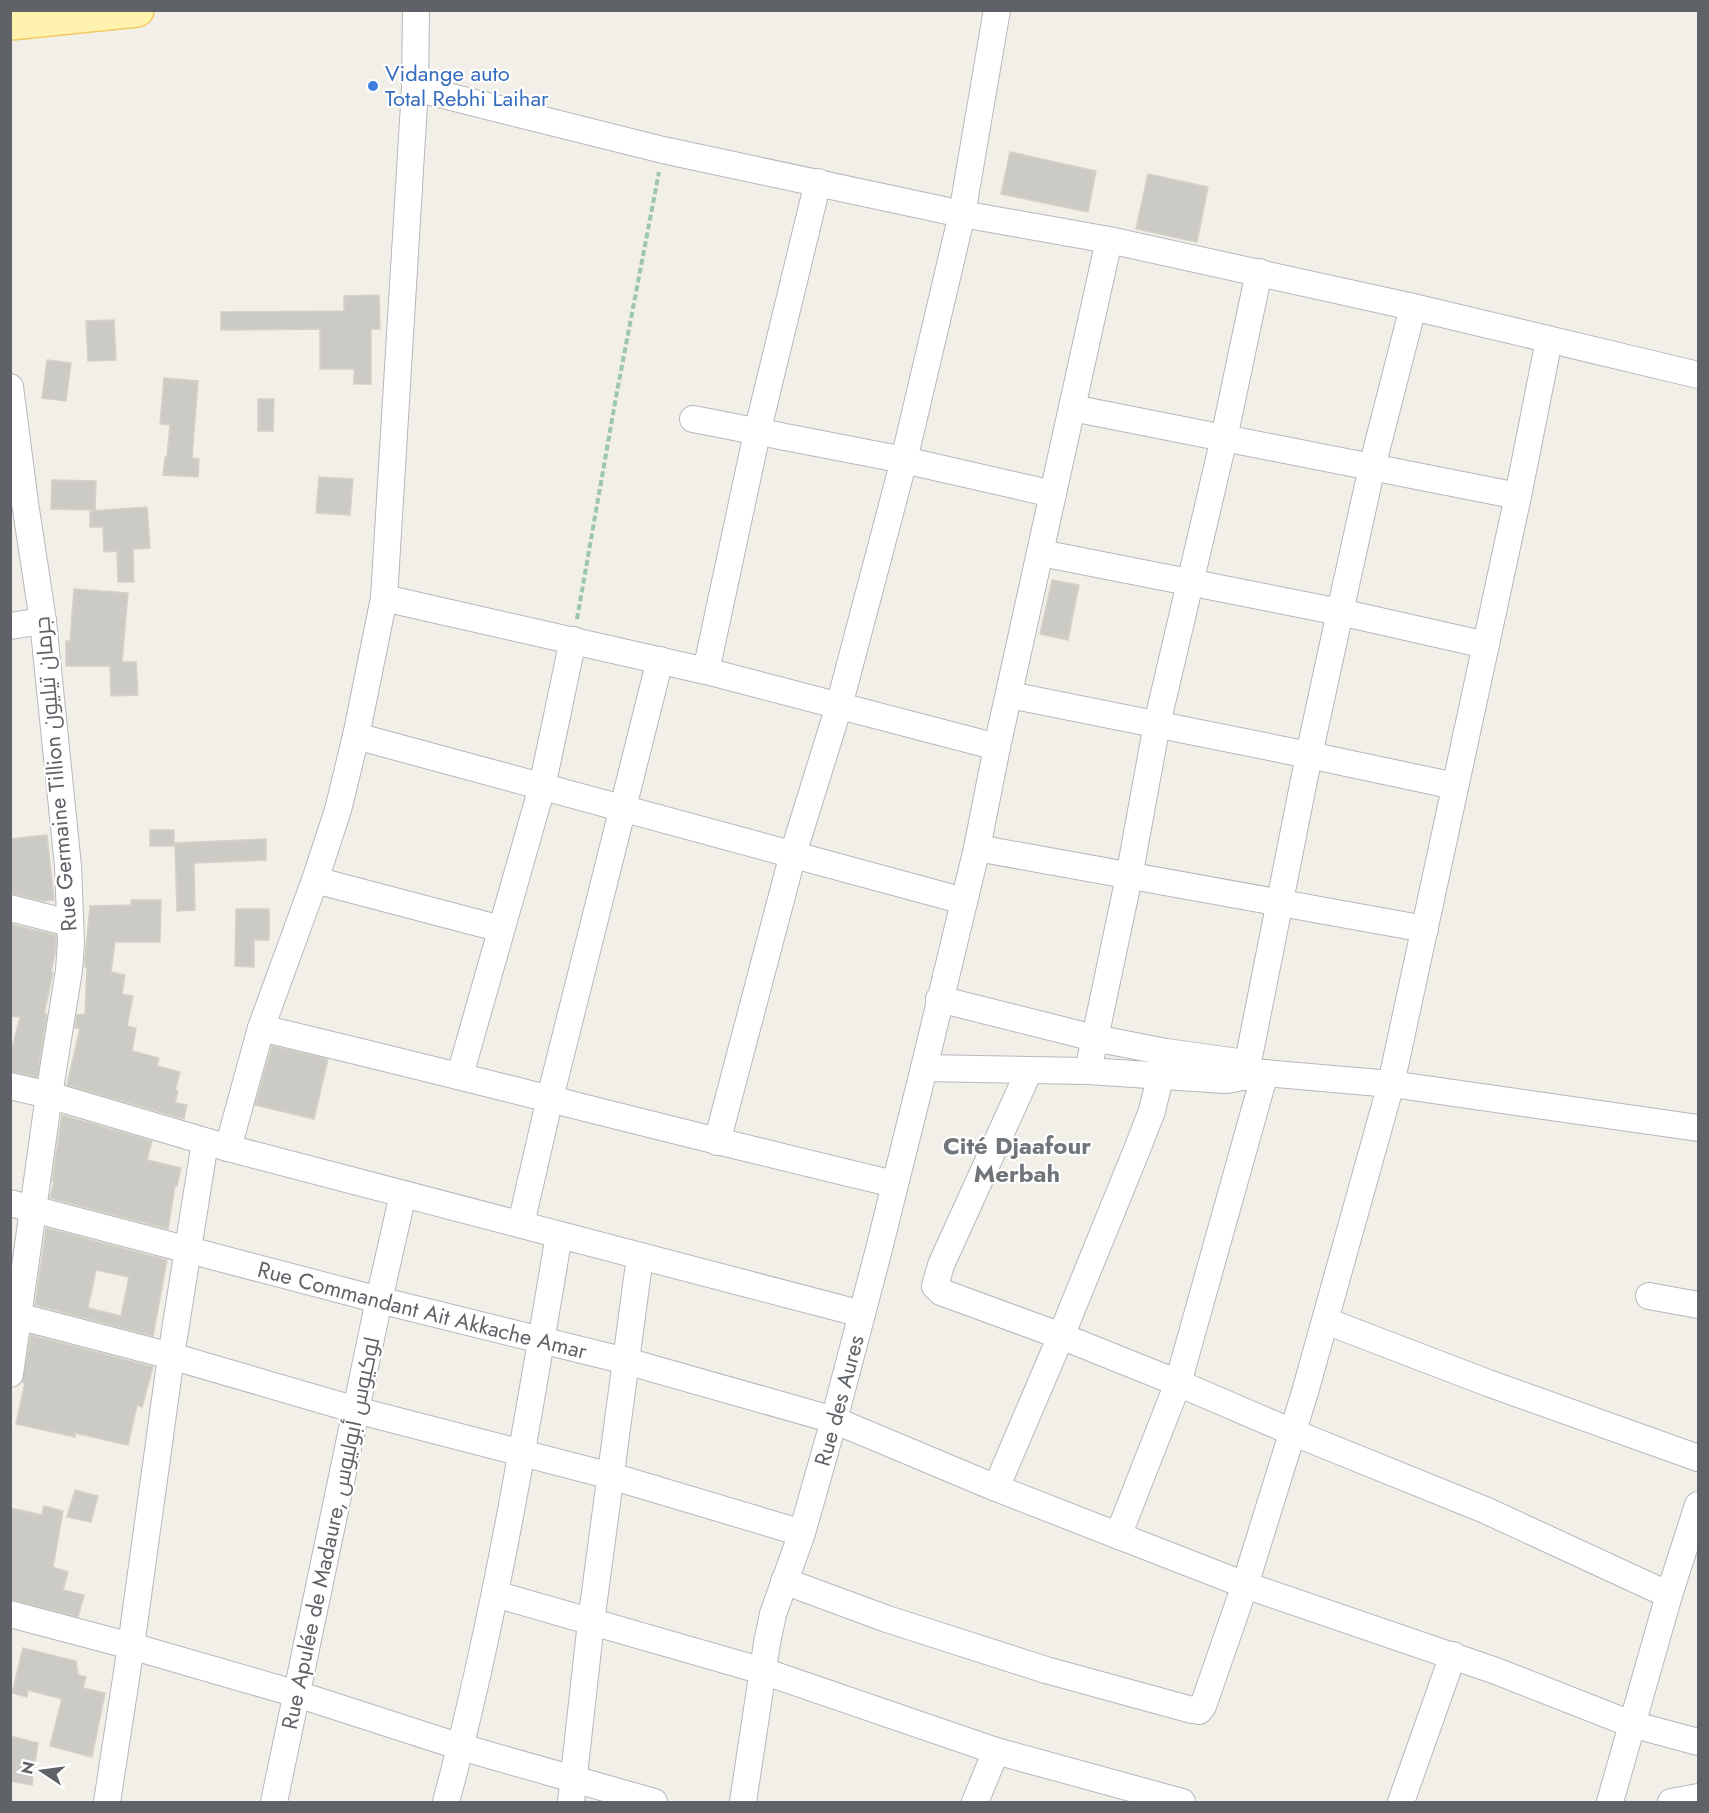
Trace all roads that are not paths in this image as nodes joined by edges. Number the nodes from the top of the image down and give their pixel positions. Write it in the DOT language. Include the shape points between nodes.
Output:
graph roads {
  1 [pos="137,10"];
  2 [pos="416,10"];
  3 [pos="997,10"];
  4 [pos="10,23"];
  5 [pos="415,88"];
  6 [pos="818,182"];
  7 [pos="962,214"];
  8 [pos="1109,240"];
  9 [pos="1258,272"];
  10 [pos="1413,307"];
  11 [pos="1549,340"];
  12 [pos="1698,375"];
  13 [pos="10,387"];
  14 [pos="1072,408"];
  15 [pos="693,419"];
  16 [pos="757,433"];
  17 [pos="1224,438"];
  18 [pos="904,460"];
  19 [pos="1372,467"];
  20 [pos="1053,494"];
  21 [pos="1518,496"];
  22 [pos="18,505"];
  23 [pos="1041,553"];
  24 [pos="1189,583"];
  25 [pos="384,598"];
  26 [pos="1340,612"];
  27 [pos="42,621"];
  28 [pos="10,626"];
  29 [pos="573,640"];
  30 [pos="1486,645"];
  31 [pos="660,660"];
  32 [pos="706,671"];
  33 [pos="1010,695"];
  34 [pos="839,706"];
  35 [pos="1157,724"];
  36 [pos="356,736"];
  37 [pos="997,747"];
  38 [pos="1309,754"];
  39 [pos="1455,786"];
  40 [pos="542,787"];
  41 [pos="624,809"];
  42 [pos="977,848"];
  43 [pos="793,854"];
  44 [pos="1129,877"];
  45 [pos="315,880"];
  46 [pos="964,901"];
  47 [pos="1281,902"];
  48 [pos="10,908"];
  49 [pos="69,923"];
  50 [pos="501,928"];
  51 [pos="1425,928"];
  52 [pos="939,999"];
  53 [pos="261,1028"];
  54 [pos="1094,1038"];
  55 [pos="1163,1065"];
  56 [pos="924,1068"];
  57 [pos="1029,1071"];
  58 [pos="1088,1071"];
  59 [pos="1253,1072"];
  60 [pos="460,1074"];
  61 [pos="1390,1084"];
  62 [pos="10,1086"];
  63 [pos="49,1095"];
  64 [pos="550,1098"];
  65 [pos="1698,1128"];
  66 [pos="717,1142"];
  67 [pos="217,1145"];
  68 [pos="894,1184"];
  69 [pos="403,1194"];
  70 [pos="22,1206"];
  71 [pos="521,1224"];
  72 [pos="560,1235"];
  73 [pos="189,1249"];
  74 [pos="640,1256"];
  75 [pos="1649,1296"];
  76 [pos="379,1300"];
  77 [pos="1698,1305"];
  78 [pos="862,1314"];
  79 [pos="14,1315"];
  80 [pos="1326,1321"];
  81 [pos="1061,1336"];
  82 [pos="541,1341"];
  83 [pos="171,1356"];
  84 [pos="626,1361"];
  85 [pos="10,1374"];
  86 [pos="1178,1383"];
  87 [pos="356,1410"];
  88 [pos="834,1420"];
  89 [pos="1292,1432"];
  90 [pos="520,1453"];
  91 [pos="1698,1458"];
  92 [pos="611,1476"];
  93 [pos="996,1488"];
  94 [pos="1698,1505"];
  95 [pos="801,1533"];
  96 [pos="1118,1536"];
  97 [pos="784,1581"];
  98 [pos="1245,1585"];
  99 [pos="495,1593"];
  100 [pos="1669,1595"];
  101 [pos="10,1614"];
  102 [pos="591,1622"];
  103 [pos="131,1646"];
  104 [pos="1454,1655"];
  105 [pos="763,1671"];
  106 [pos="297,1694"];
  107 [pos="1631,1724"];
  108 [pos="1698,1742"];
  109 [pos="461,1746"];
  110 [pos="996,1751"];
  111 [pos="572,1790"];
  112 [pos="1698,1797"];
  113 [pos="107,1803"];
  114 [pos="274,1803"];
  115 [pos="446,1803"];
  116 [pos="654,1803"];
  117 [pos="743,1803"];
  118 [pos="975,1803"];
  119 [pos="1182,1803"];
  120 [pos="1401,1803"];
  121 [pos="1610,1803"];
  122 [pos="1671,1803"];
  1 -- 4 [label="main road"];
  2 -- 5 [label="street"];
  3 -- 7 [label="street"];
  5 -- 6 [label="street" via="663,150"];
  5 -- 25 [label="street"];
  6 -- 7 [label="street"];
  6 -- 16 [label="street"];
  7 -- 8 [label="street"];
  7 -- 18 [label="street"];
  8 -- 9 [label="street"];
  8 -- 14 [label="street, Rue des Aures"];
  9 -- 10 [label="street"];
  9 -- 17 [label="street"];
  10 -- 11 [label="street"];
  10 -- 19 [label="street"];
  11 -- 12 [label="street"];
  11 -- 21 [label="street"];
  13 -- 22 [label="street, Rue Germaine Tillion جرمان تيليون"];
  14 -- 17 [label="street"];
  14 -- 20 [label="street, Rue des Aures"];
  15 -- 16 [label="street"];
  16 -- 18 [label="street"];
  16 -- 32 [label="street"];
  17 -- 19 [label="street"];
  17 -- 24 [label="street"];
  18 -- 20 [label="street"];
  18 -- 34 [label="street"];
  19 -- 21 [label="street"];
  19 -- 26 [label="street"];
  20 -- 23 [label="street, Rue des Aures"];
  21 -- 30 [label="street"];
  22 -- 27 [label="street, Rue Germaine Tillion جرمان تيليون"];
  23 -- 24 [label="street"];
  23 -- 33 [label="street, Rue des Aures"];
  24 -- 26 [label="street"];
  24 -- 35 [label="street"];
  25 -- 29 [label="street"];
  25 -- 36 [label="street"];
  26 -- 30 [label="street"];
  26 -- 38 [label="street"];
  27 -- 28 [label="street"];
  27 -- 49 [label="street, Rue Germaine Tillion جرمان تيليون" via="68,866"];
  29 -- 31 [label="street"];
  29 -- 40 [label="street"];
  30 -- 39 [label="street"];
  31 -- 32 [label="street"];
  31 -- 41 [label="street"];
  32 -- 34 [label="street"];
  33 -- 35 [label="street"];
  33 -- 37 [label="street, Rue des Aures"];
  34 -- 37 [label="street"];
  34 -- 43 [label="street"];
  35 -- 38 [label="street"];
  35 -- 44 [label="street"];
  36 -- 40 [label="street"];
  36 -- 45 [label="street"];
  37 -- 42 [label="street, Rue des Aures"];
  38 -- 39 [label="street"];
  38 -- 47 [label="street"];
  39 -- 51 [label="street"];
  40 -- 41 [label="street"];
  40 -- 50 [label="street"];
  41 -- 43 [label="street"];
  41 -- 64 [label="street"];
  42 -- 44 [label="street"];
  42 -- 46 [label="street, Rue des Aures"];
  43 -- 46 [label="street"];
  43 -- 66 [label="street"];
  44 -- 47 [label="street"];
  44 -- 54 [label="street"];
  45 -- 50 [label="street"];
  45 -- 53 [label="street"];
  46 -- 52 [label="street, Rue des Aures"];
  47 -- 51 [label="street"];
  47 -- 59 [label="street"];
  48 -- 49 [label="street"];
  49 -- 63 [label="street, Rue Germaine Tillion جرمان تيليون" via="69,970"];
  50 -- 60 [label="street"];
  51 -- 61 [label="street"];
  52 -- 54 [label="street"];
  52 -- 56 [label="street, Rue des Aures"];
  53 -- 60 [label="street"];
  53 -- 67 [label="street"];
  54 -- 55 [label="street"];
  54 -- 58 [label="street"];
  55 -- 58 [label="street"];
  55 -- 59 [label="street" via="1225,1080"];
  55 -- 81 [label="street" via="1152,1111"];
  56 -- 57 [label="street"];
  56 -- 68 [label="street, Rue des Aures"];
  57 -- 58 [label="street"];
  57 -- 81 [label="street" via="935,1286 951,1297"];
  59 -- 61 [label="street"];
  59 -- 86 [label="street"];
  60 -- 64 [label="street"];
  61 -- 65 [label="street"];
  61 -- 80 [label="street"];
  62 -- 63 [label="street"];
  63 -- 67 [label="street"];
  63 -- 70 [label="street, Rue Germaine Tillion جرمان تيليون"];
  64 -- 66 [label="street"];
  64 -- 71 [label="street"];
  66 -- 68 [label="street"];
  67 -- 69 [label="street"];
  67 -- 73 [label="street"];
  68 -- 78 [label="street, Rue des Aures"];
  69 -- 71 [label="street"];
  69 -- 76 [label="street, Rue Apulée de Madaure, لوكيوس أبوليوس"];
  70 -- 73 [label="street, Rue Commandant Ait Akkache Amar"];
  70 -- 79 [label="street, Rue Germaine Tillion جرمان تيليون"];
  71 -- 72 [label="street"];
  72 -- 74 [label="street"];
  72 -- 82 [label="street"];
  73 -- 76 [label="street, Rue Commandant Ait Akkache Amar"];
  73 -- 83 [label="street"];
  74 -- 78 [label="street"];
  74 -- 84 [label="street"];
  75 -- 77 [label="street"];
  76 -- 82 [label="street, Rue Commandant Ait Akkache Amar"];
  76 -- 87 [label="street, Rue Apulée de Madaure, لوكيوس أبوليوس"];
  78 -- 88 [label="street, Rue des Aures"];
  79 -- 83 [label="street"];
  79 -- 85 [label="street, Rue Germaine Tillion جرمان تيليون"];
  80 -- 89 [label="street"];
  80 -- 91 [label="street"];
  81 -- 86 [label="street"];
  81 -- 93 [label="street"];
  82 -- 84 [label="street, Rue Commandant Ait Akkache Amar"];
  82 -- 90 [label="street"];
  83 -- 87 [label="street"];
  83 -- 103 [label="street"];
  84 -- 88 [label="street, Rue Commandant Ait Akkache Amar"];
  84 -- 92 [label="street"];
  86 -- 89 [label="street"];
  86 -- 96 [label="street"];
  87 -- 90 [label="street"];
  87 -- 106 [label="street, Rue Apulée de Madaure, لوكيوس أبوليوس"];
  88 -- 93 [label="street, Rue Commandant Ait Akkache Amar"];
  88 -- 95 [label="street, Rue des Aures"];
  89 -- 98 [label="street"];
  89 -- 100 [label="street" via="1485,1510"];
  90 -- 92 [label="street"];
  90 -- 99 [label="street"];
  92 -- 95 [label="street"];
  92 -- 102 [label="street"];
  93 -- 96 [label="street, Rue Commandant Ait Akkache Amar"];
  94 -- 100 [label="street"];
  95 -- 97 [label="street, Rue des Aures"];
  96 -- 98 [label="street, Rue Commandant Ait Akkache Amar"];
  97 -- 98 [label="street" via="1046,1670 1198,1711 1208,1697"];
  97 -- 105 [label="street, Rue des Aures" via="773,1614"];
  98 -- 104 [label="street, Rue Commandant Ait Akkache Amar"];
  99 -- 102 [label="street"];
  99 -- 109 [label="street"];
  100 -- 107 [label="street"];
  101 -- 103 [label="street"];
  102 -- 105 [label="street"];
  102 -- 111 [label="street"];
  103 -- 106 [label="street"];
  103 -- 113 [label="street"];
  104 -- 107 [label="street, Rue Commandant Ait Akkache Amar"];
  104 -- 120 [label="street"];
  105 -- 110 [label="street"];
  105 -- 117 [label="street, Rue des Aures"];
  106 -- 109 [label="street"];
  106 -- 114 [label="street, Rue Apulée de Madaure, لوكيوس أبوليوس"];
  107 -- 108 [label="street, Rue Commandant Ait Akkache Amar"];
  107 -- 121 [label="street"];
  109 -- 111 [label="street"];
  109 -- 115 [label="street"];
  110 -- 118 [label="street"];
  110 -- 119 [label="street"];
  111 -- 116 [label="street"];
  112 -- 122 [label="street"];
}
